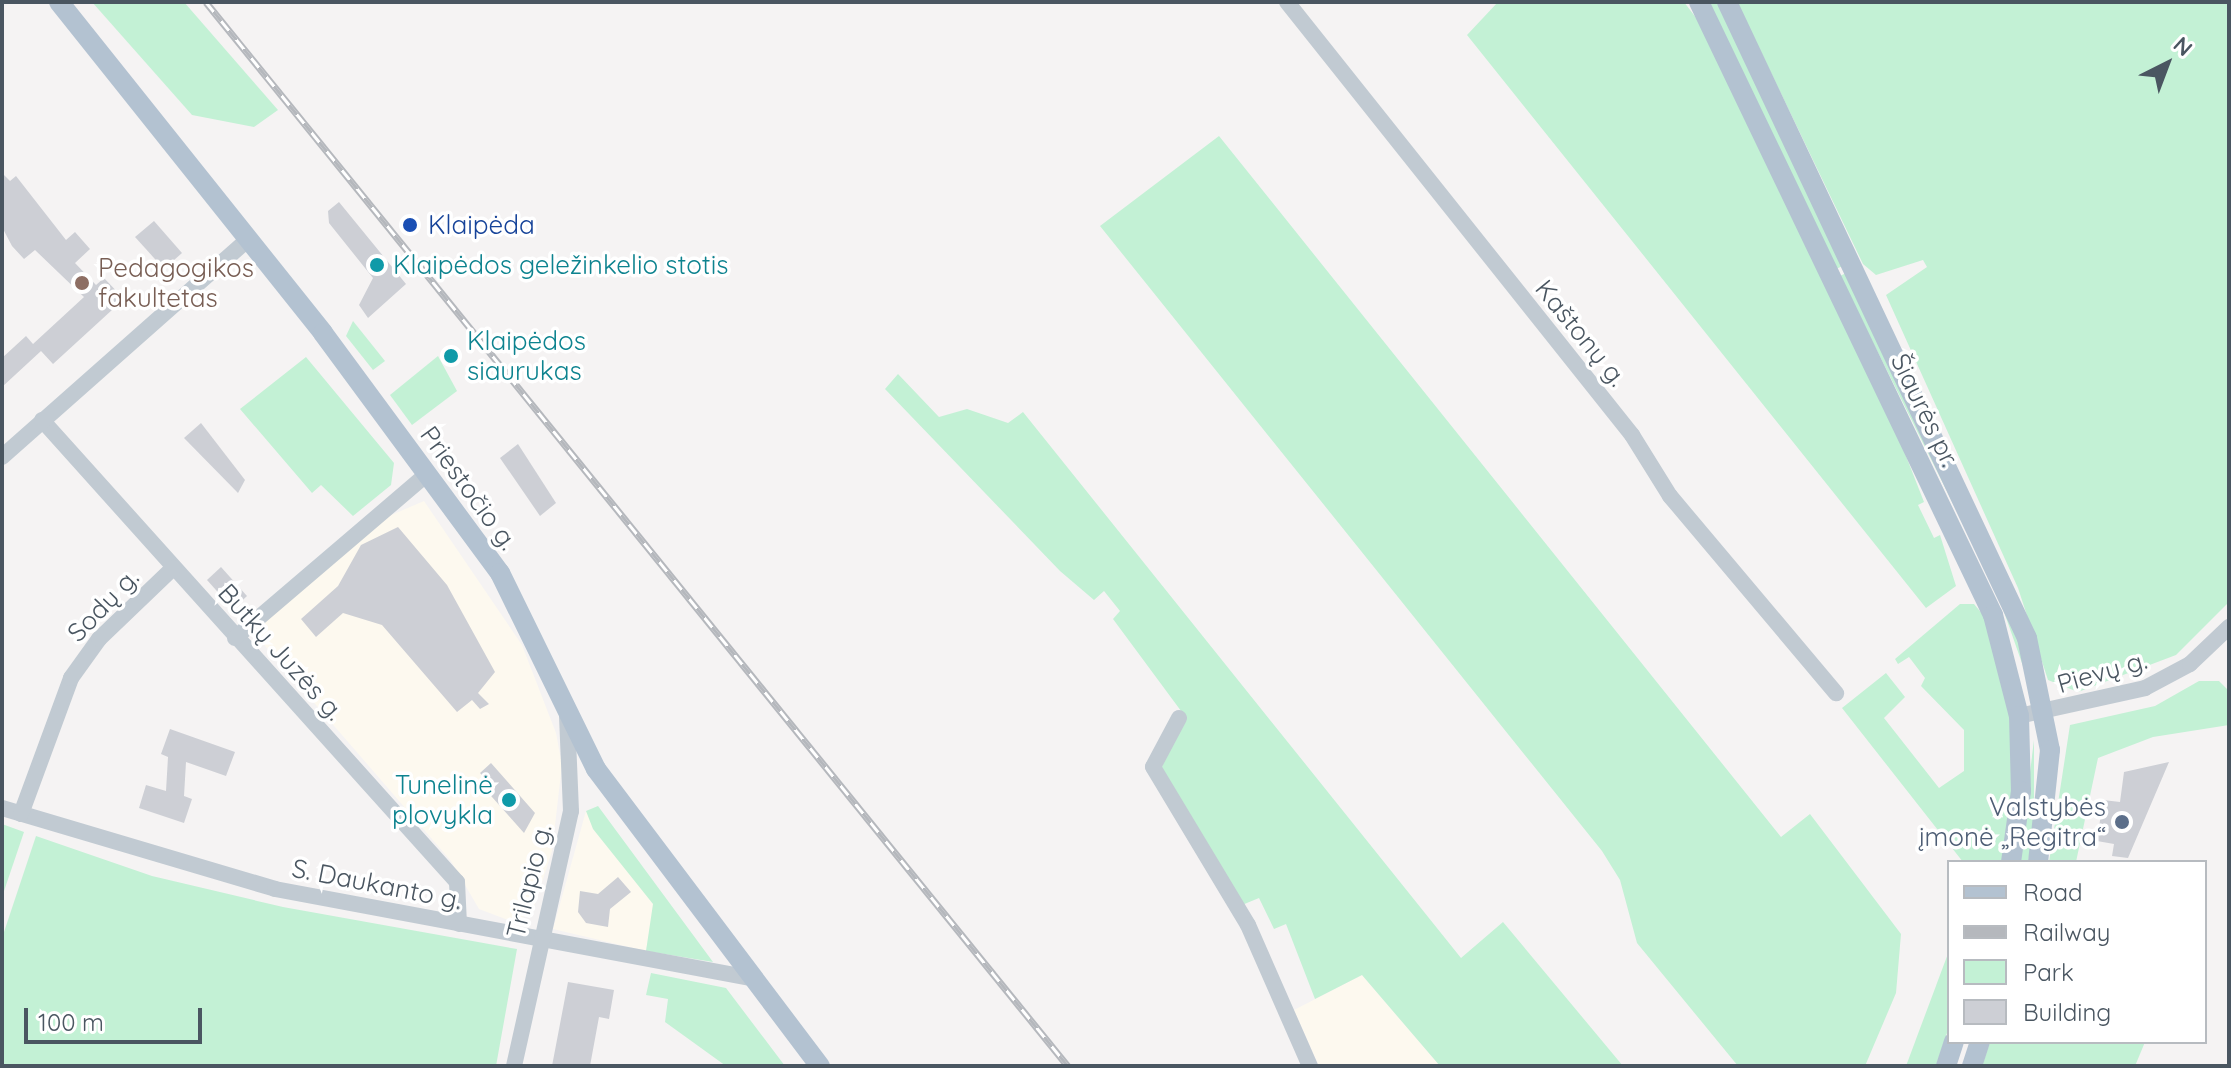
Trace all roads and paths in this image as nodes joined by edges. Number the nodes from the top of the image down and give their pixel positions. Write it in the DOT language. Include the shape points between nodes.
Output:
graph roads {
  1 [pos="59,2"];
  2 [pos="1287,2"];
  3 [pos="1699,2"];
  4 [pos="1727,2"];
  5 [pos="248,239"];
  6 [pos="42,420"];
  7 [pos="2,457"];
  8 [pos="427,474"];
  9 [pos="173,568"];
  10 [pos="2229,627"];
  11 [pos="235,638"];
  12 [pos="1836,693"];
  13 [pos="566,706"];
  14 [pos="2046,712"];
  15 [pos="2019,716"];
  16 [pos="1179,718"];
  17 [pos="2,808"];
  18 [pos="21,814"];
  19 [pos="2011,860"];
  20 [pos="2038,860"];
  21 [pos="459,924"];
  22 [pos="537,939"];
  23 [pos="750,978"];
  24 [pos="791,1034"];
  25 [pos="1953,1044"];
  26 [pos="1979,1044"];
  27 [pos="514,1066"];
  28 [pos="808,1066"];
  29 [pos="820,1066"];
  30 [pos="1310,1066"];
  31 [pos="1946,1066"];
  32 [pos="1972,1066"];
  1 -- 5 [label="main road, Priestočio g."];
  2 -- 12 [label="street, Kaštonų g." via="1632,435 1670,496"];
  3 -- 15 [label="main road, Šiaurės pr." via="1993,615"];
  4 -- 14 [label="main road, Šiaurės pr." via="2012,598"];
  5 -- 6 [label="street"];
  5 -- 8 [label="main road, Priestočio g."];
  6 -- 7 [label="street"];
  6 -- 9 [label="street, Butkų Juzės g."];
  8 -- 11 [label="street"];
  8 -- 13 [label="main road, Priestočio g." via="516,598"];
  9 -- 11 [label="street, Butkų Juzės g."];
  9 -- 18 [label="street, Sodų g." via="99,639 71,678"];
  10 -- 14 [label="street, Pievų g." via="2160,681"];
  11 -- 21 [label="street, Butkų Juzės g." via="457,882"];
  13 -- 22 [label="street, Trilapio g." via="571,811"];
  13 -- 23 [label="main road, Priestočio g." via="618,803"];
  14 -- 15 [label="street, Pievų g."];
  14 -- 20 [label="main road, Šiaurės pr." via="2049,796"];
  15 -- 19 [label="main road, Šiaurės pr." via="2021,791"];
  16 -- 30 [label="street" via="1153,767 1235,900"];
  17 -- 18 [label="street, S. Daukanto g."];
  18 -- 21 [label="street, S. Daukanto g." via="234,879"];
  21 -- 22 [label="street, S. Daukanto g."];
  22 -- 23 [label="street, S. Daukanto g."];
  22 -- 27 [label="street, Trilapio g."];
  23 -- 24 [label="main road, Priestočio g."];
  24 -- 28 [label="main road, Priestočio g."];
  24 -- 29 [label="main road, Priestočio g."];
  25 -- 31 [label="main road"];
  26 -- 32 [label="main road"];
}
